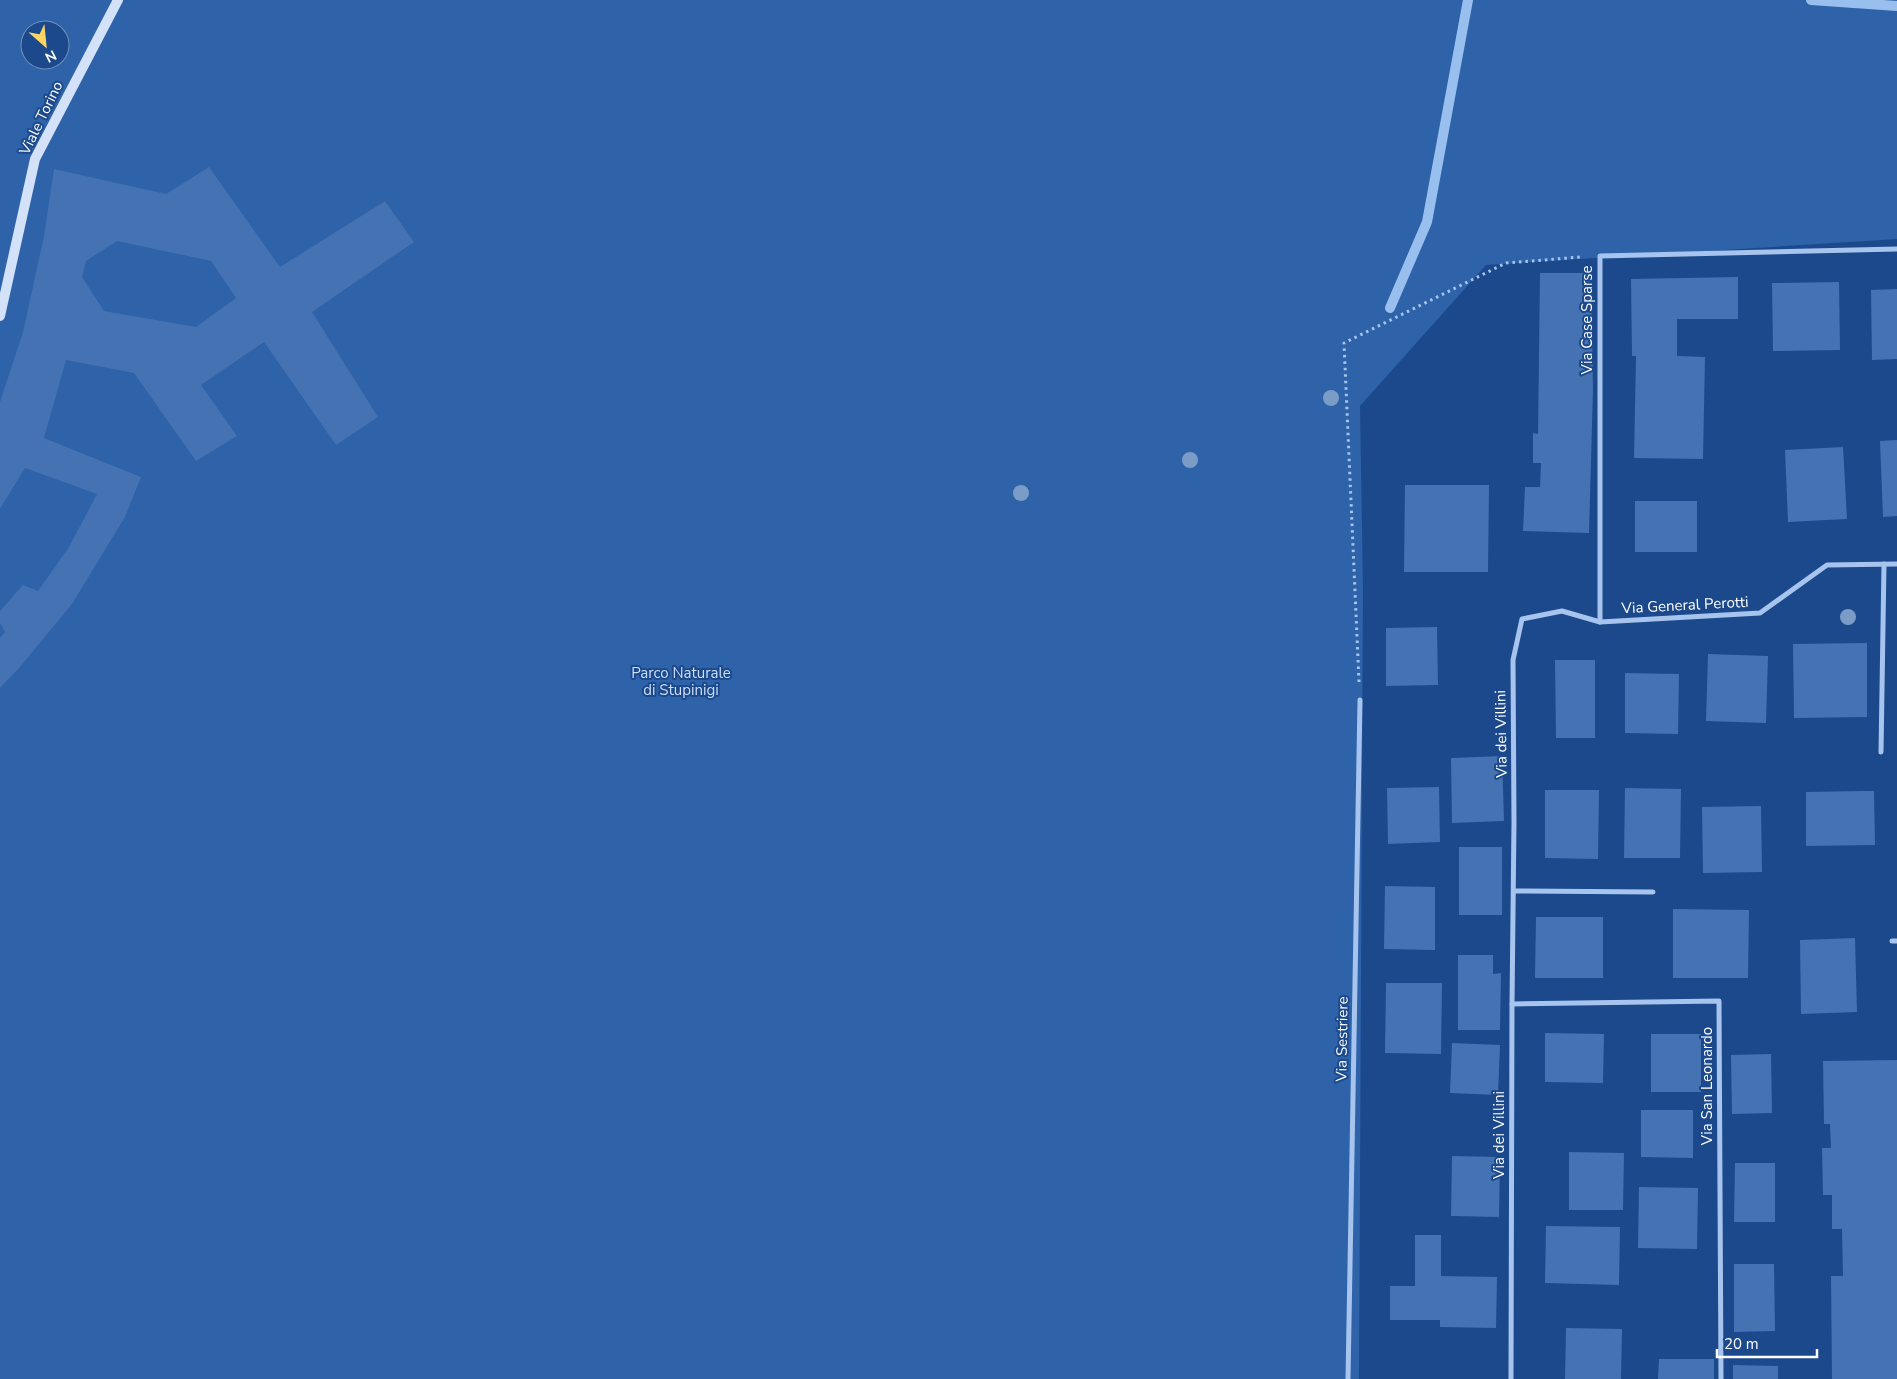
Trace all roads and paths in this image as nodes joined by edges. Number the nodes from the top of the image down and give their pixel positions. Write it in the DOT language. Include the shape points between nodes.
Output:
graph roads {
  1 [pos="118,0"];
  2 [pos="1897,249"];
  3 [pos="1600,256"];
  4 [pos="0,316"];
  5 [pos="1884,564"];
  6 [pos="1897,564"];
  7 [pos="1562,611"];
  8 [pos="1600,622"];
  9 [pos="1360,700"];
  10 [pos="1881,752"];
  11 [pos="1514,891"];
  12 [pos="1653,892"];
  13 [pos="1512,1004"];
  14 [pos="1348,1379"];
  15 [pos="1511,1379"];
  16 [pos="1722,1379"];
  1 -- 4 [label="main road, Viale Torino" via="35,160"];
  2 -- 3 [label="street, Via Case Sparse"];
  3 -- 8 [label="street, Via Case Sparse"];
  3 -- 9 [label="path" via="1506,263 1344,343"];
  5 -- 6 [label="street, Via General Perotti"];
  5 -- 8 [label="street, Via General Perotti" via="1827,565 1760,613"];
  5 -- 10 [label="street"];
  7 -- 8 [label="street, Via General Perotti"];
  7 -- 11 [label="street, Via dei Villini" via="1522,619 1512,660"];
  9 -- 14 [label="street, Via Sestriere"];
  11 -- 12 [label="street"];
  11 -- 13 [label="street, Via dei Villini"];
  13 -- 15 [label="street, Via dei Villini"];
  13 -- 16 [label="street, Via San Leonardo" via="1719,1001"];
}
